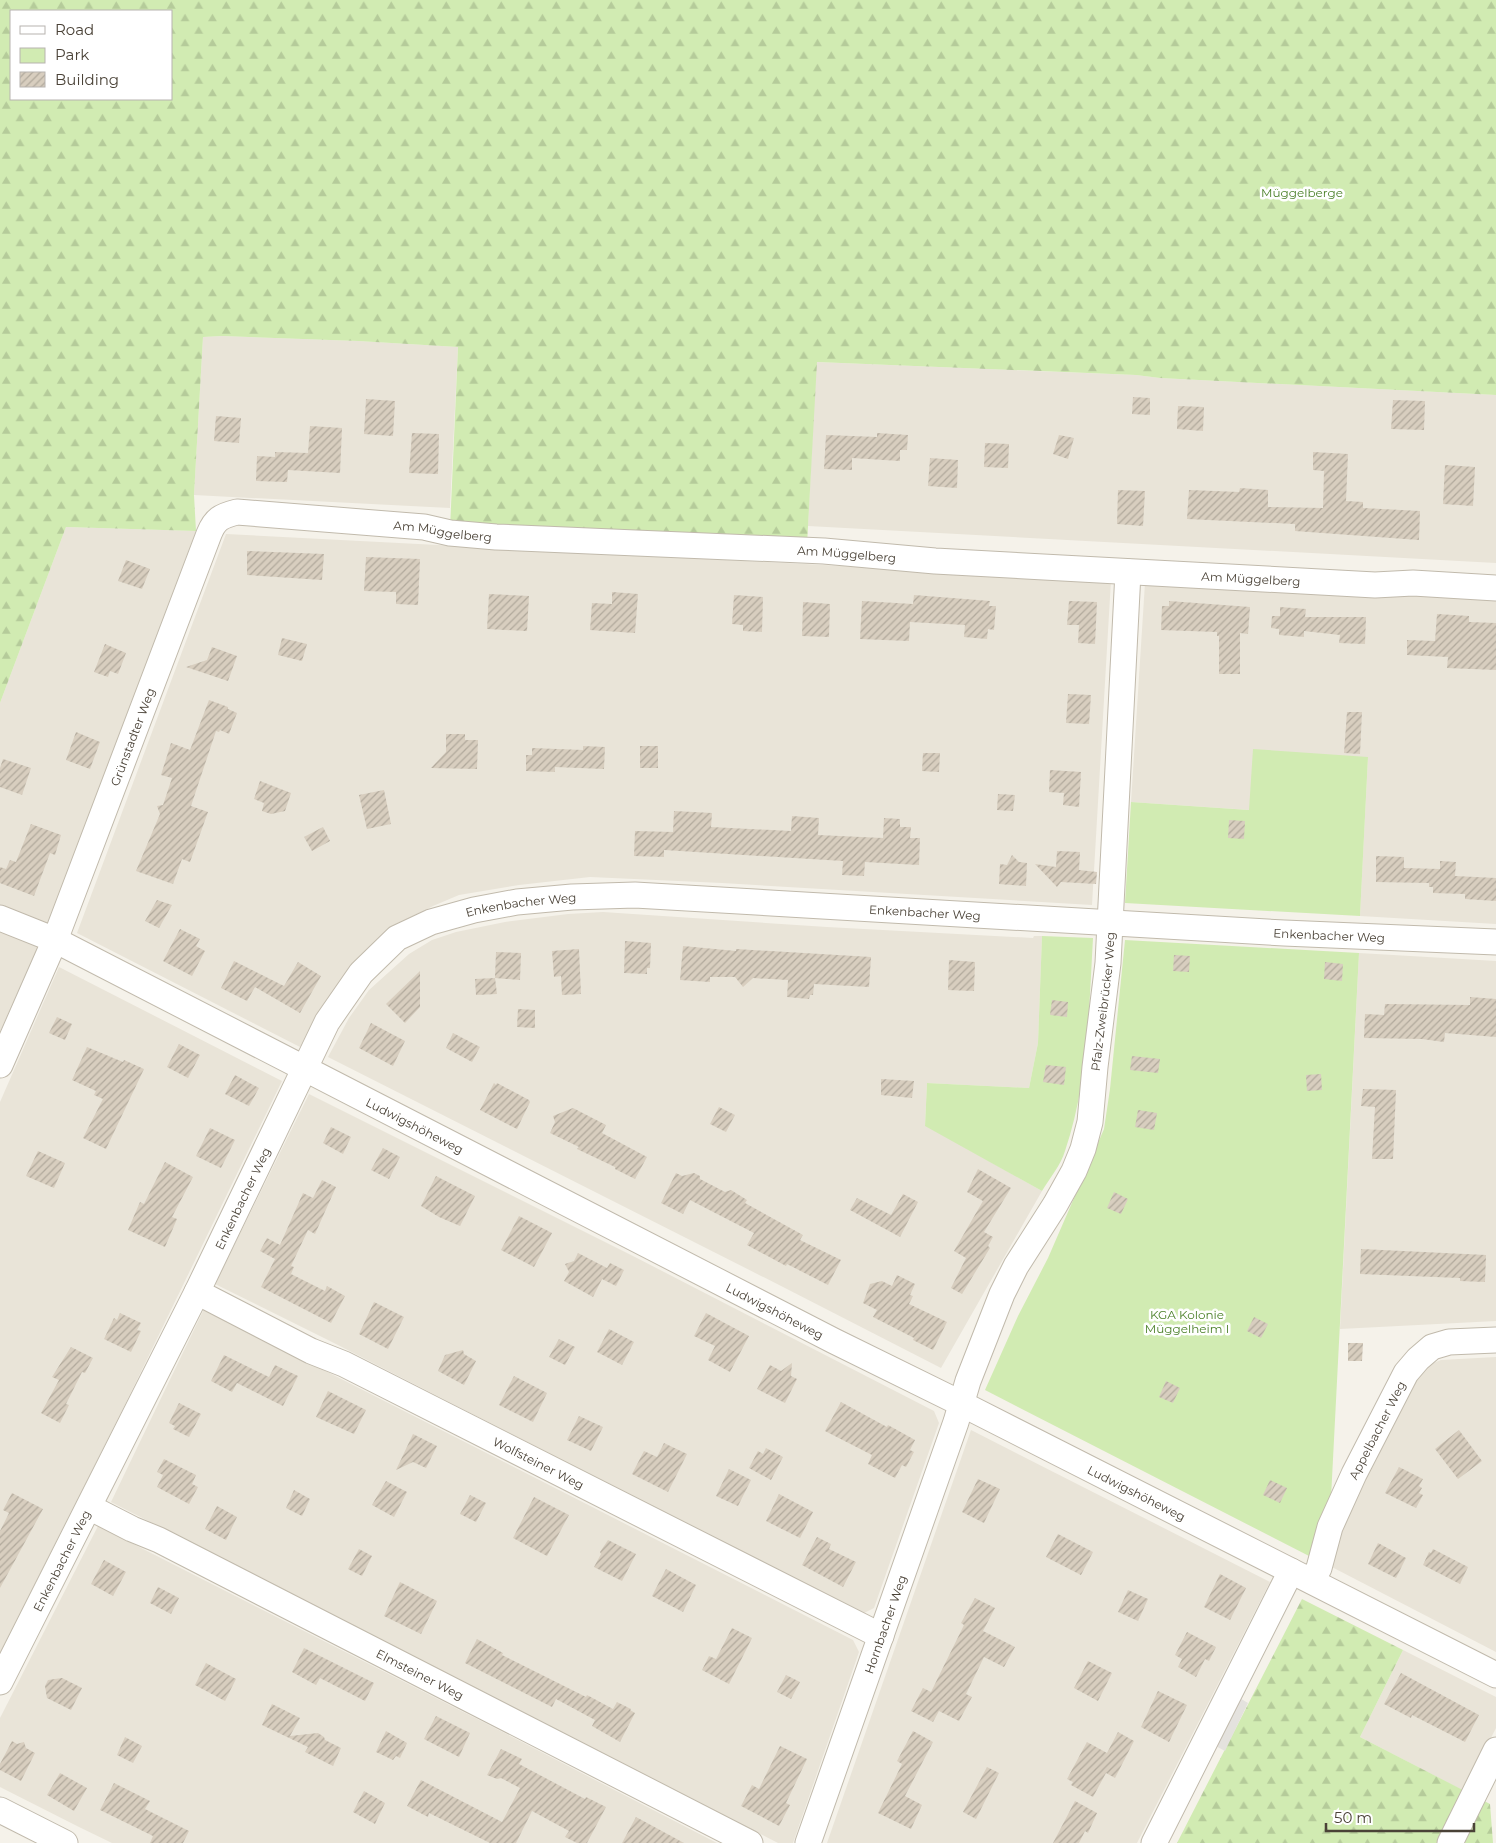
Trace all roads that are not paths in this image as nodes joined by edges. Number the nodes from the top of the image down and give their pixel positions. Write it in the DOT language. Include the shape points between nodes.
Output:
graph roads {
  1 [pos="209,534"];
  2 [pos="1128,572"];
  3 [pos="1496,588"];
  4 [pos="0,918"];
  5 [pos="1110,922"];
  6 [pos="55,940"];
  7 [pos="1496,942"];
  8 [pos="0,1066"];
  9 [pos="305,1069"];
  10 [pos="197,1292"];
  11 [pos="1496,1340"];
  12 [pos="962,1404"];
  13 [pos="89,1507"];
  14 [pos="1301,1576"];
  15 [pos="881,1636"];
  16 [pos="1496,1675"];
  17 [pos="0,1682"];
  18 [pos="1496,1750"];
  19 [pos="0,1810"];
  20 [pos="65,1843"];
  21 [pos="750,1843"];
  22 [pos="808,1843"];
  23 [pos="1154,1843"];
  24 [pos="1450,1843"];
  1 -- 2 [label="street, Am Müggelberg" via="214,523 237,512 496,537 824,551"];
  1 -- 6 [label="street, Grünstadter Weg"];
  2 -- 3 [label="street, Am Müggelberg"];
  2 -- 5 [label="street, Pfalz-Zweibrücker Weg"];
  4 -- 6 [label="street"];
  5 -- 7 [label="street, Enkenbacher Weg"];
  5 -- 9 [label="street, Enkenbacher Weg" via="635,895 517,902 431,922 397,938 361,973 327,1022"];
  5 -- 12 [label="street, Pfalz-Zweibrücker Weg" via="1090,1122 1083,1149 1070,1178 1002,1294"];
  6 -- 8 [label="street, Grünstadter Weg"];
  6 -- 9 [label="street, Ludwigshöheweg"];
  9 -- 10 [label="street, Enkenbacher Weg"];
  9 -- 12 [label="street, Ludwigshöheweg"];
  10 -- 13 [label="street, Enkenbacher Weg"];
  10 -- 15 [label="street, Wolfsteiner Weg"];
  11 -- 14 [label="street, Appelbacher Weg" via="1449,1342 1432,1347 1418,1358 1406,1373 1354,1474 1330,1528 1319,1568"];
  12 -- 14 [label="street, Ludwigshöheweg"];
  12 -- 15 [label="street, Hornbacher Weg"];
  13 -- 17 [label="street, Enkenbacher Weg"];
  13 -- 21 [label="street, Elmsteiner Weg"];
  14 -- 16 [label="street, Ludwigshöheweg"];
  14 -- 23 [label="street, Appelbacher Weg"];
  15 -- 22 [label="street, Hornbacher Weg"];
  18 -- 24 [label="street"];
  19 -- 20 [label="street"];
}
